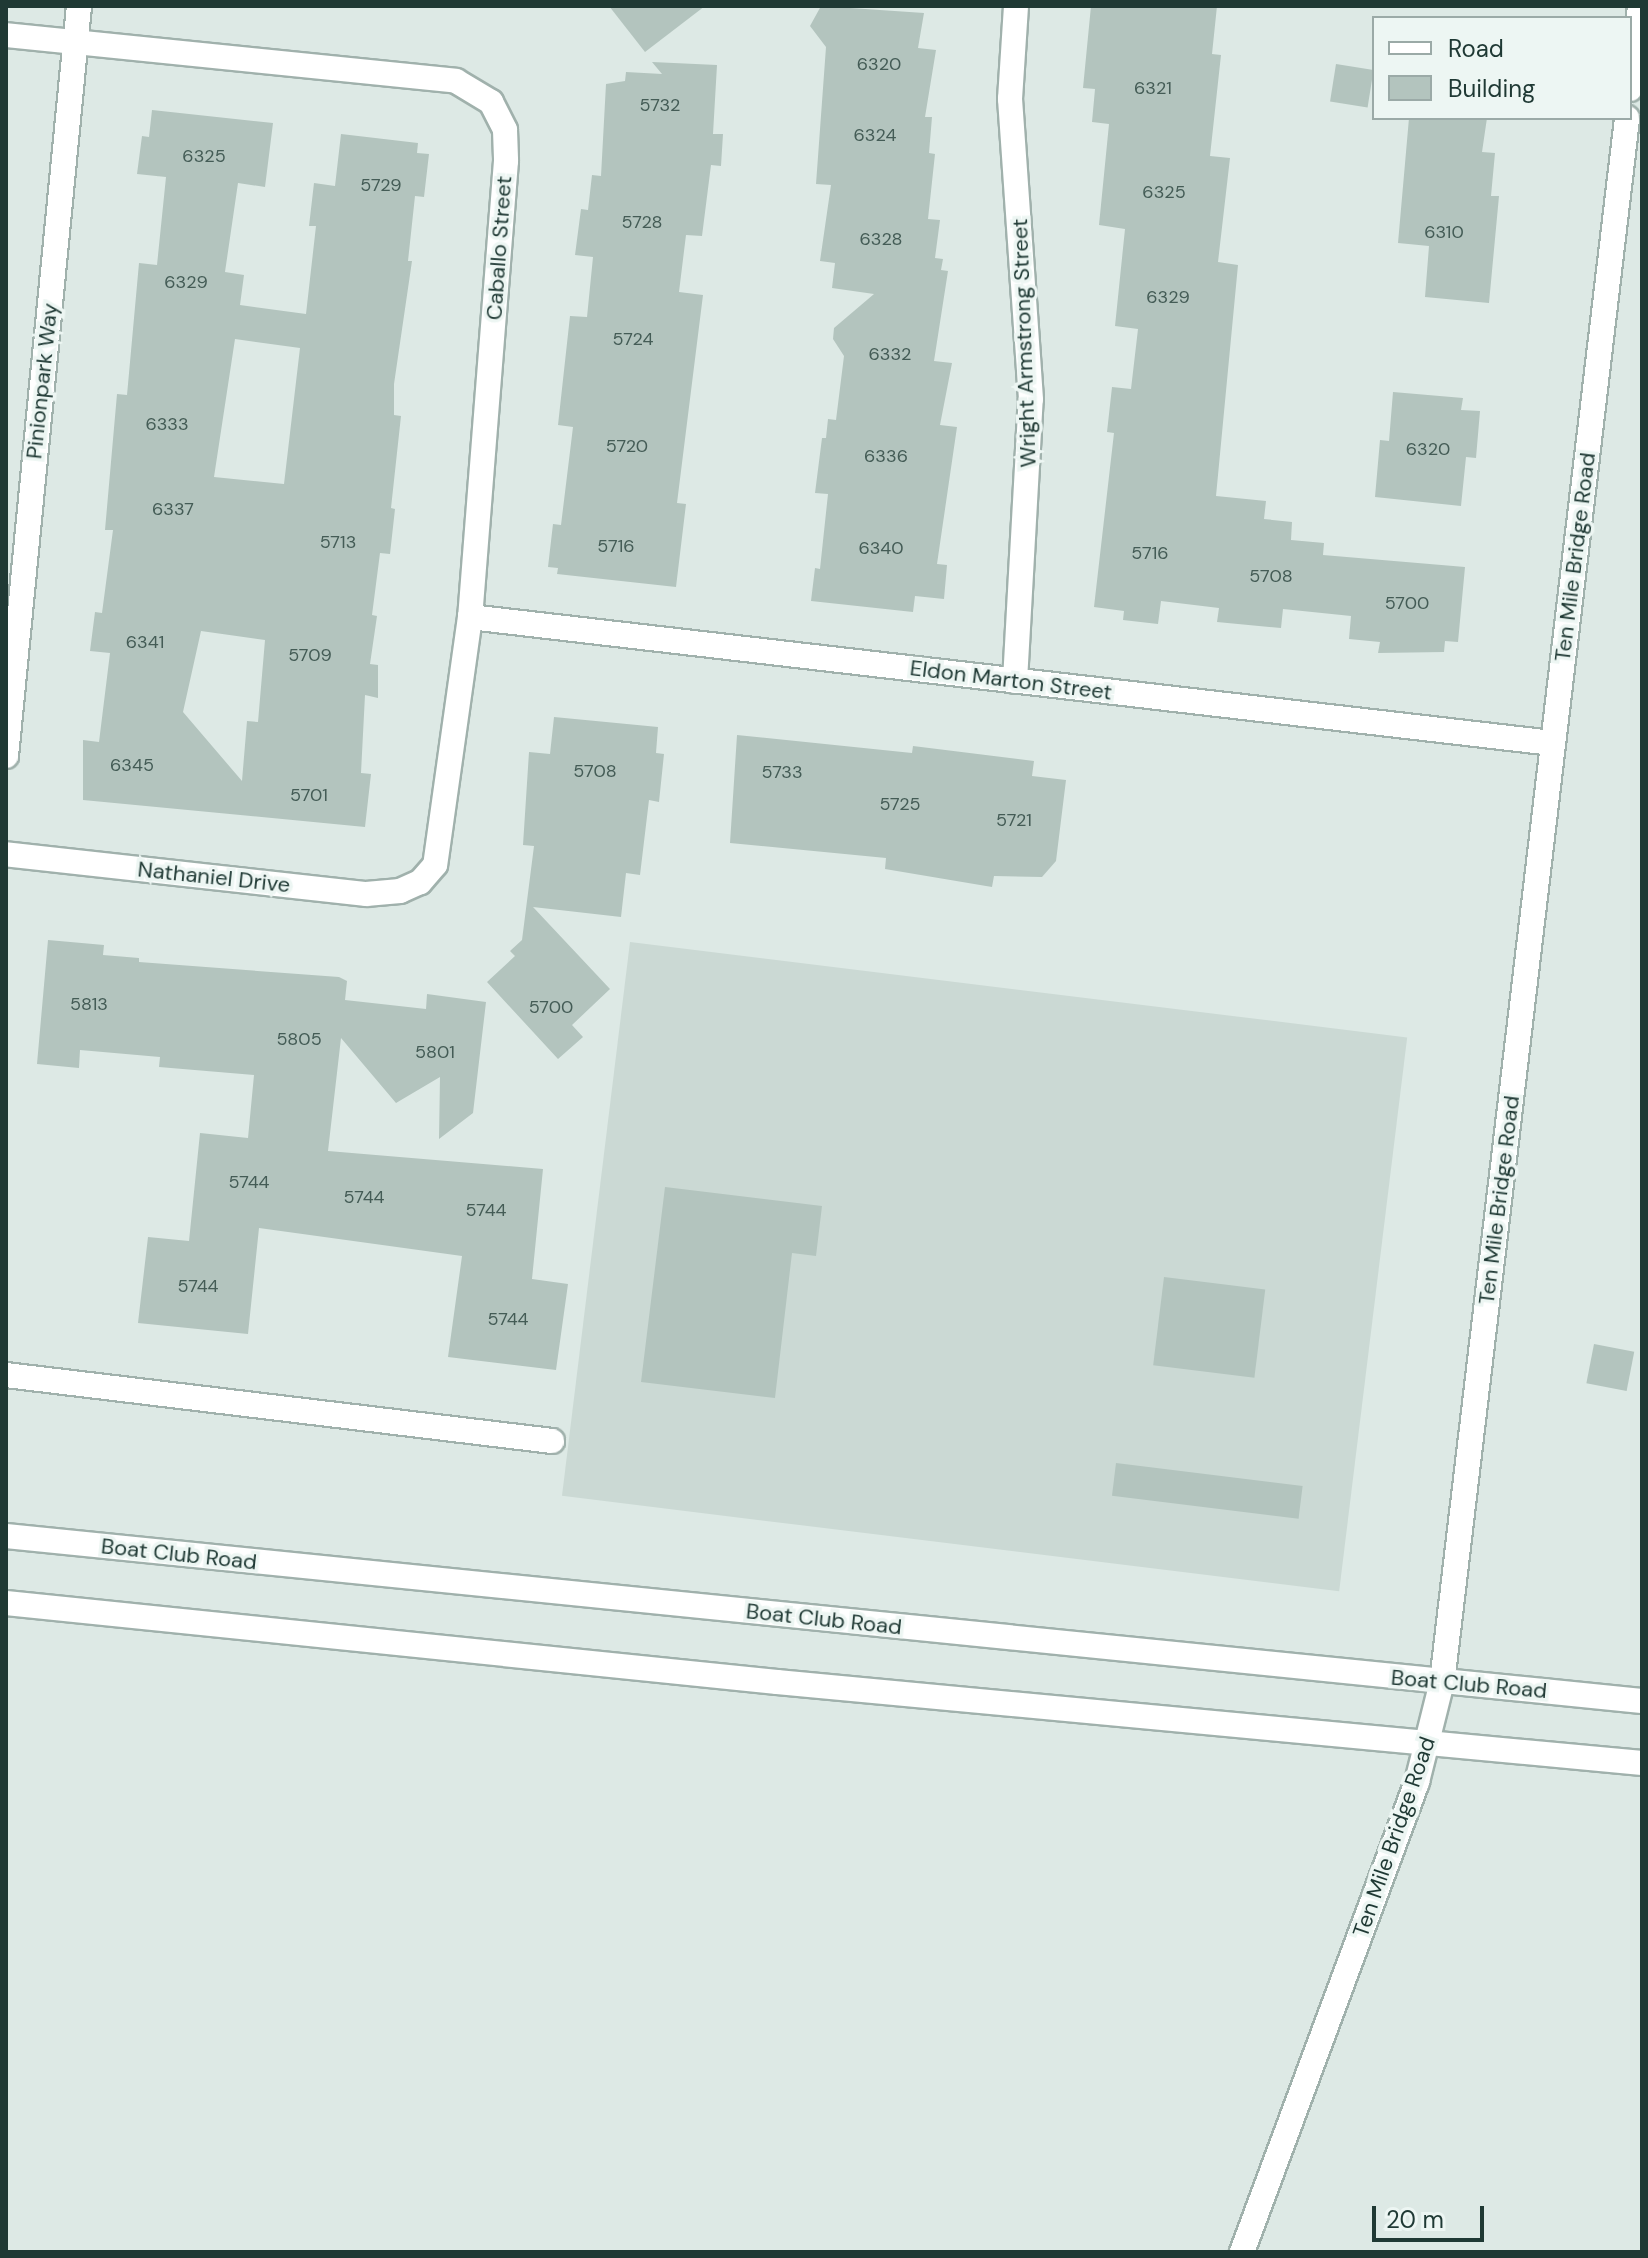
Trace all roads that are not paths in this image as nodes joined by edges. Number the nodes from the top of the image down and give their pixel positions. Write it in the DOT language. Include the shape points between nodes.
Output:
graph roads {
  1 [pos="79,6"];
  2 [pos="1016,6"];
  3 [pos="1640,6"];
  4 [pos="6,35"];
  5 [pos="75,43"];
  6 [pos="1632,72"];
  7 [pos="1627,120"];
  8 [pos="470,617"];
  9 [pos="1015,681"];
  10 [pos="1553,743"];
  11 [pos="6,756"];
  12 [pos="6,854"];
  13 [pos="420,882"];
  14 [pos="6,1375"];
  15 [pos="552,1441"];
  16 [pos="6,1536"];
  17 [pos="6,1603"];
  18 [pos="1442,1682"];
  19 [pos="1642,1701"];
  20 [pos="1429,1740"];
  21 [pos="1642,1763"];
  22 [pos="1242,2252"];
  1 -- 5 [label="street, Pinionpark Way"];
  2 -- 9 [label="street, Wright Armstrong Street" via="1010,99 1031,399"];
  3 -- 6 [label="street"];
  4 -- 5 [label="street, Caballo Street"];
  5 -- 8 [label="street, Caballo Street" via="421,75 456,81 491,102 505,130 506,161"];
  5 -- 11 [label="street, Pinionpark Way"];
  7 -- 10 [label="street, Ten Mile Bridge Road"];
  8 -- 9 [label="street, Eldon Marton Street"];
  8 -- 13 [label="street, Caballo Street" via="443,831 435,865"];
  9 -- 10 [label="street, Eldon Marton Street"];
  10 -- 18 [label="street, Ten Mile Bridge Road"];
  12 -- 13 [label="street, Nathaniel Drive" via="366,894 400,891"];
  14 -- 15 [label="street"];
  16 -- 18 [label="street, Boat Club Road"];
  17 -- 20 [label="street" via="777,1682"];
  18 -- 19 [label="street, Boat Club Road"];
  18 -- 20 [label="street, Ten Mile Bridge Road"];
  20 -- 21 [label="street"];
  20 -- 22 [label="street, Ten Mile Bridge Road"];
}
